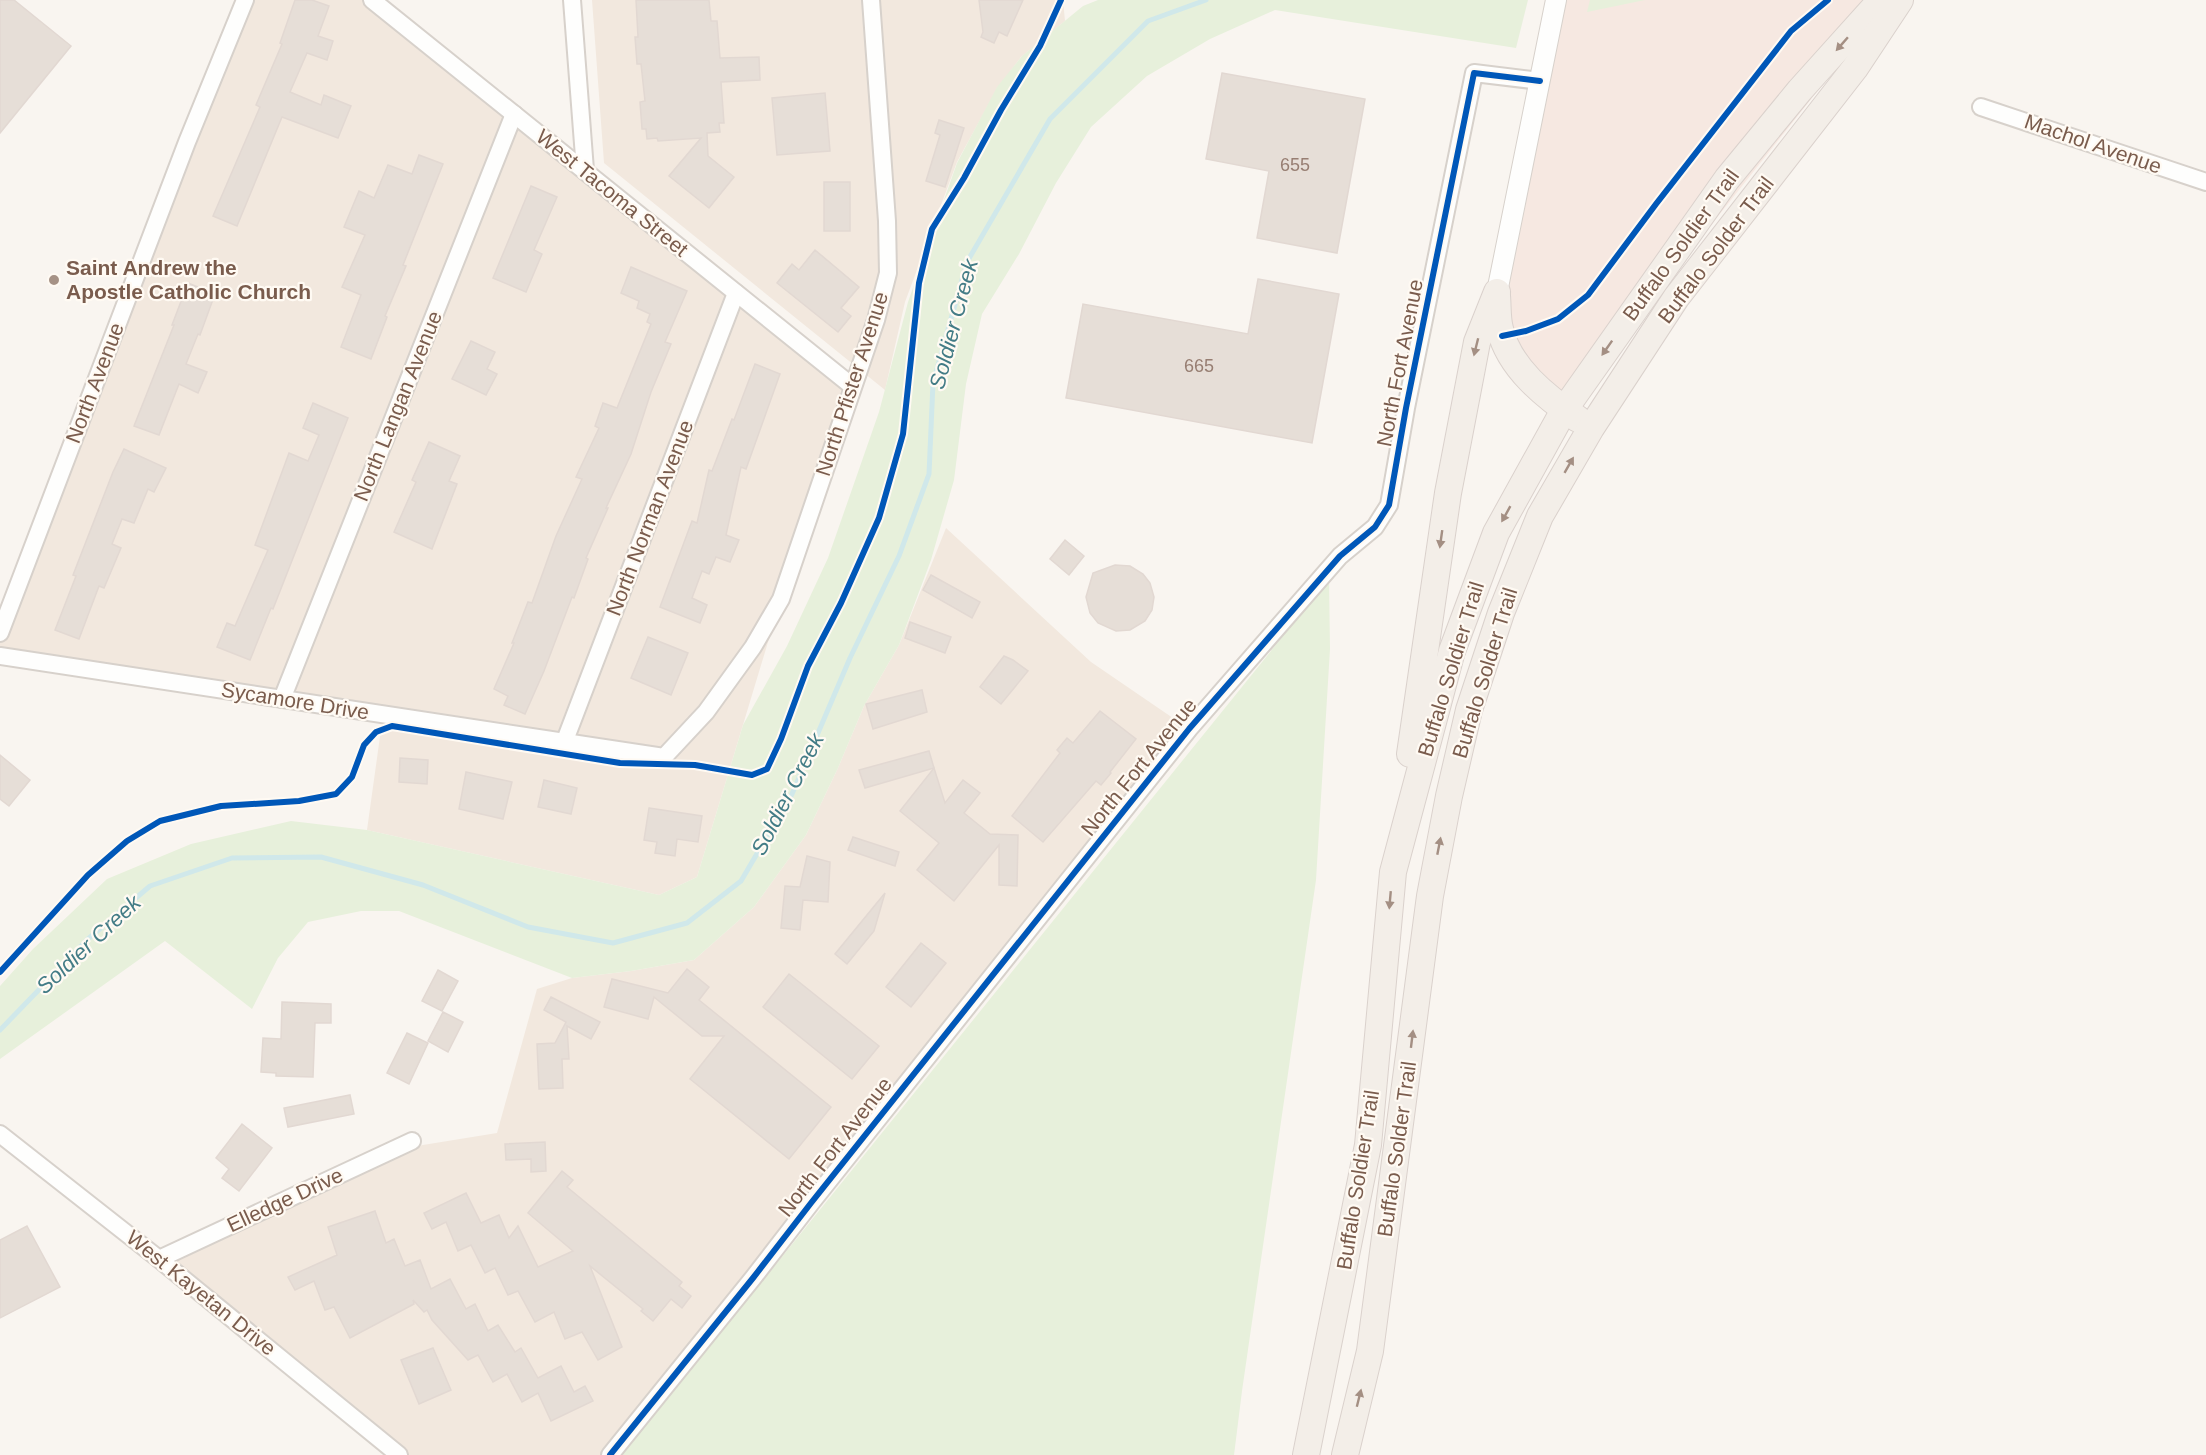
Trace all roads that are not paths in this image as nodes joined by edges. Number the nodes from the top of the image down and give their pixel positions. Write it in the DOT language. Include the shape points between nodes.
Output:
graph roads {
  1 [pos="245,0"];
  2 [pos="372,0"];
  3 [pos="572,0"];
  4 [pos="871,0"];
  5 [pos="1556,0"];
  6 [pos="1881,0"];
  7 [pos="1900,0"];
  8 [pos="1540,81"];
  9 [pos="1981,107"];
  10 [pos="514,114"];
  11 [pos="585,170"];
  12 [pos="2206,182"];
  13 [pos="1497,292"];
  14 [pos="736,293"];
  15 [pos="852,386"];
  16 [pos="1564,410"];
  17 [pos="1591,428"];
  18 [pos="0,633"];
  19 [pos="753,647"];
  20 [pos="0,656"];
  21 [pos="282,699"];
  22 [pos="564,743"];
  23 [pos="1393,872"];
  24 [pos="0,1134"];
  25 [pos="412,1141"];
  26 [pos="159,1258"];
  27 [pos="399,1455"];
  28 [pos="610,1455"];
  29 [pos="1306,1455"];
  30 [pos="1345,1455"];
  1 -- 18 [label="street, North Avenue"];
  2 -- 10 [label="street, West Tacoma Street"];
  3 -- 11 [label="street"];
  4 -- 15 [label="street, North Pfister Avenue" via="888,273"];
  5 -- 8 [label="street"];
  6 -- 16 [label="main road, Buffalo Soldier Trail, one-way" via="1727,179"];
  7 -- 17 [label="main road, Buffalo Solder Trail" via="1856,68 1676,298"];
  8 -- 13 [label="street"];
  8 -- 28 [label="street, North Fort Avenue" via="1474,73 1389,506 1375,527 1332,564 1189,729"];
  9 -- 12 [label="street, Machol Avenue"];
  10 -- 11 [label="street, West Tacoma Street"];
  10 -- 21 [label="street, North Langan Avenue"];
  11 -- 14 [label="street, West Tacoma Street"];
  13 -- 16 [label="main road" via="1499,328 1508,350 1524,375"];
  13 -- 23 [label="main road, one-way" via="1477,342 1448,493"];
  14 -- 15 [label="street, West Tacoma Street"];
  14 -- 22 [label="street, North Norman Avenue"];
  15 -- 19 [label="street, North Pfister Avenue" via="781,599"];
  16 -- 17 [label="main road"];
  16 -- 23 [label="main road, Buffalo Soldier Trail, one-way" via="1496,533 1452,651"];
  30 -- 17 [label="main road, Buffalo Solder Trail, one-way" via="1370,1351 1430,896 1469,710 1501,613 1540,516"];
  19 -- 22 [label="street, Sycamore Drive" via="706,712 664,757"];
  20 -- 21 [label="street, Sycamore Drive"];
  21 -- 22 [label="street, Sycamore Drive"];
  23 -- 29 [label="main road, Buffalo Soldier Trail, one-way" via="1368,1145"];
  24 -- 26 [label="street, West Kayetan Drive"];
  25 -- 26 [label="street, Elledge Drive"];
  26 -- 27 [label="street, West Kayetan Drive"];
}
